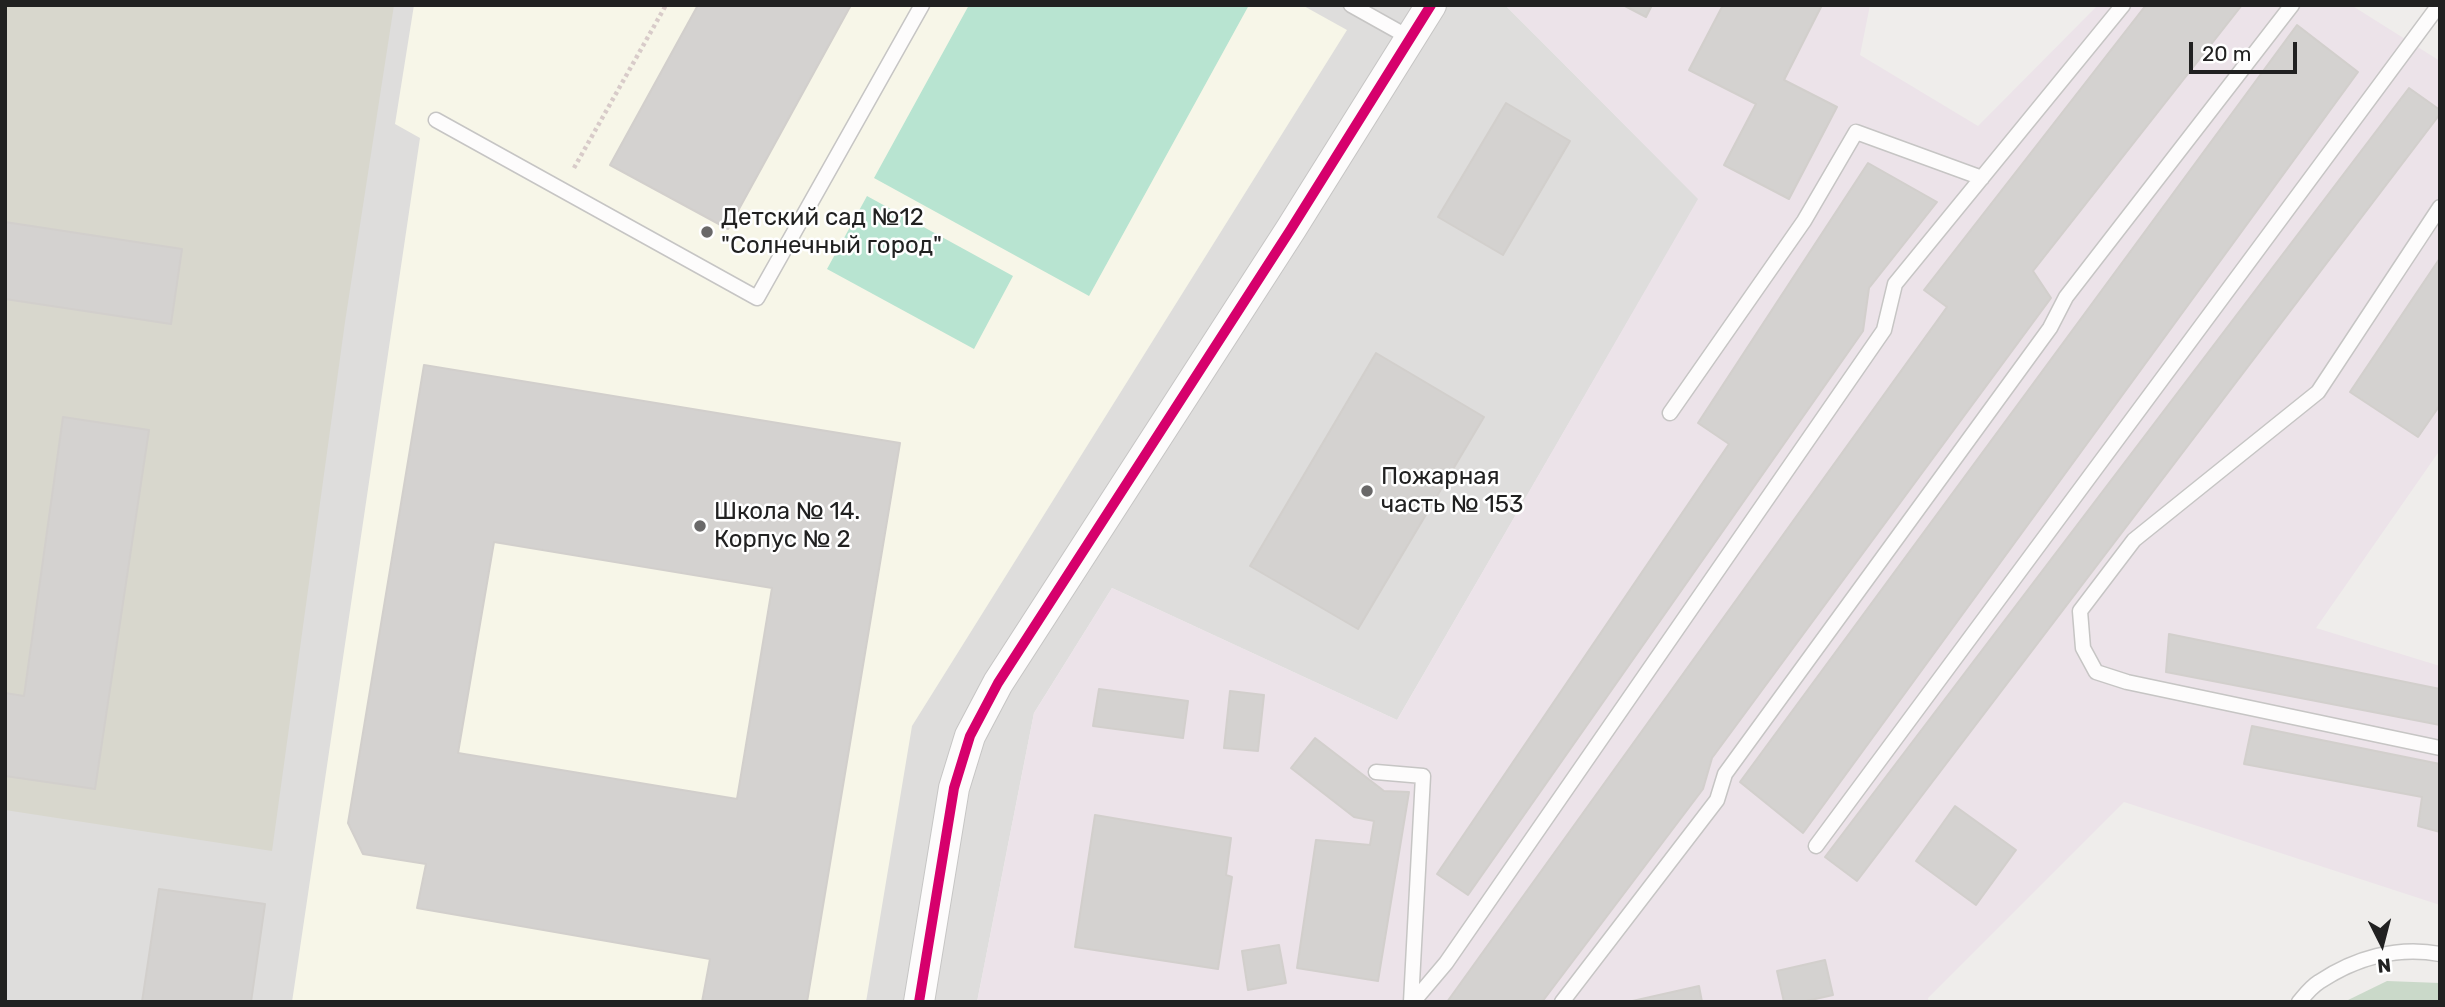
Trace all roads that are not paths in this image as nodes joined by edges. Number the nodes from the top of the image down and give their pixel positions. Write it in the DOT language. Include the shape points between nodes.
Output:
graph roads {
  1 [pos="922,5"];
  2 [pos="1351,5"];
  3 [pos="1431,5"];
  4 [pos="2123,5"];
  5 [pos="2292,5"];
  6 [pos="2439,5"];
  7 [pos="1410,38"];
  8 [pos="436,120"];
  9 [pos="1982,178"];
  10 [pos="2440,207"];
  11 [pos="1671,413"];
  12 [pos="2440,748"];
  13 [pos="1376,772"];
  14 [pos="1816,846"];
  15 [pos="2440,954"];
  16 [pos="919,1002"];
  17 [pos="1412,1002"];
  18 [pos="1562,1002"];
  19 [pos="2300,1002"];
  1 -- 8 [label="lane" via="757,298"];
  2 -- 7 [label="lane"];
  3 -- 7 [label="street"];
  4 -- 9 [label="lane"];
  5 -- 18 [label="lane" via="2066,298 2050,328 1725,774 1717,800"];
  6 -- 14 [label="lane"];
  7 -- 16 [label="street" via="998,683 971,736 954,788"];
  9 -- 11 [label="lane" via="1856,132 1804,222"];
  9 -- 17 [label="lane" via="1895,285 1884,330 1446,963"];
  10 -- 12 [label="lane" via="2319,392 2134,540 2080,611 2083,648 2096,672"];
  13 -- 17 [label="lane" via="1423,776"];
  15 -- 19 [label="lane" via="2418,950 2368,957 2317,983"];
}
